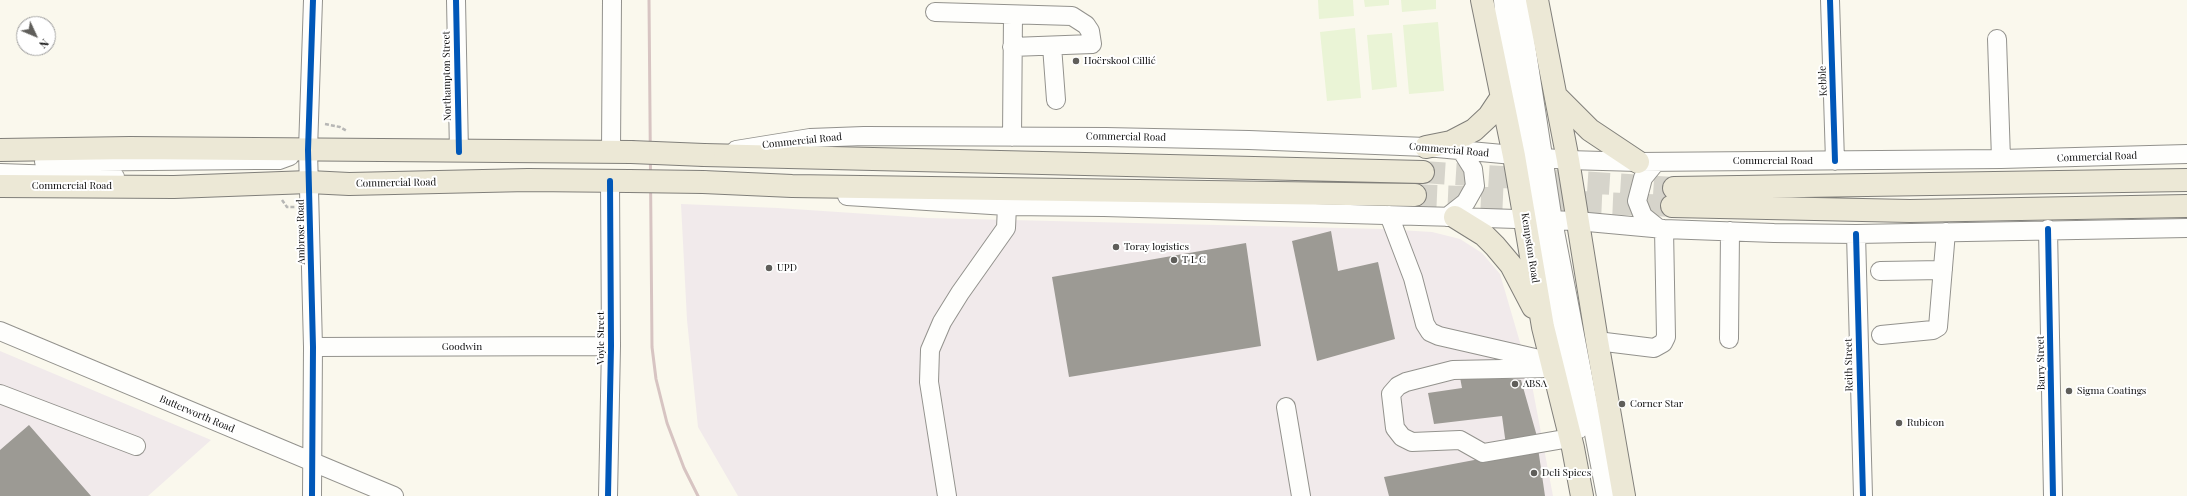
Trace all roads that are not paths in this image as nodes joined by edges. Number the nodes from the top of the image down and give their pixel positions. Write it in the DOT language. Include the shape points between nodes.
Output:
graph roads {
  1 [pos="313,0"];
  2 [pos="456,0"];
  3 [pos="612,0"];
  4 [pos="1482,0"];
  5 [pos="1503,0"];
  6 [pos="1519,0"];
  7 [pos="1537,0"];
  8 [pos="1830,0"];
  9 [pos="935,12"];
  10 [pos="1013,15"];
  11 [pos="1996,39"];
  12 [pos="1052,46"];
  13 [pos="1012,47"];
  14 [pos="1556,96"];
  15 [pos="1502,98"];
  16 [pos="1056,100"];
  17 [pos="1012,137"];
  18 [pos="1426,147"];
  19 [pos="0,150"];
  20 [pos="308,150"];
  21 [pos="1461,150"];
  22 [pos="458,152"];
  23 [pos="621,152"];
  24 [pos="708,154"];
  25 [pos="2187,154"];
  26 [pos="1529,157"];
  27 [pos="2001,159"];
  28 [pos="1568,160"];
  29 [pos="1835,161"];
  30 [pos="0,162"];
  31 [pos="1647,162"];
  32 [pos="1423,172"];
  33 [pos="0,173"];
  34 [pos="2187,180"];
  35 [pos="619,181"];
  36 [pos="309,182"];
  37 [pos="0,186"];
  38 [pos="792,186"];
  39 [pos="1415,195"];
  40 [pos="1008,206"];
  41 [pos="2187,206"];
  42 [pos="1389,215"];
  43 [pos="1451,217"];
  44 [pos="1530,220"];
  45 [pos="1553,221"];
  46 [pos="1577,221"];
  47 [pos="1661,228"];
  48 [pos="2187,228"];
  49 [pos="2048,229"];
  50 [pos="1730,231"];
  51 [pos="1946,232"];
  52 [pos="1856,234"];
  53 [pos="1943,270"];
  54 [pos="1880,271"];
  55 [pos="1543,327"];
  56 [pos="0,331"];
  57 [pos="1882,335"];
  58 [pos="1729,339"];
  59 [pos="1597,341"];
  60 [pos="611,346"];
  61 [pos="313,347"];
  62 [pos="1552,365"];
  63 [pos="0,394"];
  64 [pos="1286,407"];
  65 [pos="1570,438"];
  66 [pos="136,446"];
  67 [pos="312,463"];
  68 [pos="312,496"];
  69 [pos="394,496"];
  70 [pos="608,496"];
  71 [pos="947,496"];
  72 [pos="1301,496"];
  73 [pos="1582,496"];
  74 [pos="1593,496"];
  75 [pos="1606,496"];
  76 [pos="1624,496"];
  77 [pos="1863,496"];
  78 [pos="2053,496"];
  1 -- 20 [label="street, Ambrose Road"];
  2 -- 22 [label="street, Northampton Street"];
  3 -- 23 [label="street"];
  4 -- 15 [label="main road, Kempston Road"];
  5 -- 26 [label="street" via="1505,25"];
  6 -- 26 [label="street"];
  7 -- 14 [label="main road"];
  8 -- 29 [label="street, Kebble"];
  9 -- 10 [label="street"];
  10 -- 12 [label="street" via="1072,16 1080,19 1090,31 1092,44"];
  10 -- 13 [label="street"];
  11 -- 27 [label="street"];
  12 -- 13 [label="street"];
  12 -- 16 [label="street"];
  13 -- 17 [label="street"];
  14 -- 28 [label="main road"];
  14 -- 31 [label="main road" via="1590,130"];
  15 -- 18 [label="main road" via="1489,116 1474,130 1451,142"];
  15 -- 26 [label="main road, Kempston Road"];
  17 -- 18 [label="street, Commercial Road" via="1106,136"];
  17 -- 24 [label="street, Commercial Road" via="810,138"];
  18 -- 21 [label="street, Commercial Road"];
  19 -- 20 [label="main road, Commercial Road"];
  20 -- 22 [label="main road, Commercial Road"];
  20 -- 30 [label="street" via="279,160"];
  20 -- 36 [label="street, Ambrose Road"];
  21 -- 26 [label="street, Commercial Road"];
  21 -- 43 [label="street" via="1473,169 1475,186 1466,202"];
  22 -- 23 [label="main road, Commercial Road"];
  23 -- 24 [label="main road, Commercial Road, bridge"];
  24 -- 32 [label="main road, Commercial Road"];
  25 -- 27 [label="street, Commercial Road"];
  26 -- 28 [label="street, Commercial Road"];
  26 -- 44 [label="main road, Kempston Road"];
  26 -- 45 [label="street"];
  27 -- 29 [label="street, Commercial Road"];
  28 -- 31 [label="street, Commercial Road"];
  28 -- 46 [label="main road"];
  29 -- 31 [label="street, Commercial Road"];
  31 -- 47 [label="street" via="1637,201 1643,216"];
  33 -- 36 [label="street" via="126,178 277,177"];
  34 -- 41 [label="main road" via="1673,197 1910,210"];
  35 -- 36 [label="main road, Commercial Road" via="349,184"];
  35 -- 38 [label="main road, Commercial Road, bridge"];
  35 -- 60 [label="street, Voyle Street"];
  36 -- 37 [label="main road, Commercial Road" via="174,187"];
  36 -- 61 [label="street, Ambrose Road"];
  38 -- 39 [label="main road, Commercial Road"];
  38 -- 40 [label="street, Commercial Road" via="842,196"];
  40 -- 42 [label="street, Commercial Road"];
  40 -- 71 [label="street" via="1006,228 960,293 942,322 930,350 929,382"];
  42 -- 43 [label="street, Commercial Road"];
  42 -- 62 [label="street" via="1413,278 1425,324 1430,332"];
  43 -- 44 [label="street, Commercial Road"];
  43 -- 55 [label="main road" via="1484,235 1511,265"];
  44 -- 45 [label="street, Commercial Road"];
  44 -- 55 [label="main road, Kempston Road"];
  44 -- 74 [label="street"];
  45 -- 46 [label="street, Commercial Road"];
  45 -- 75 [label="street"];
  46 -- 47 [label="street, Commercial Road"];
  46 -- 59 [label="main road"];
  47 -- 50 [label="street, Commercial Road"];
  47 -- 59 [label="street" via="1666,337 1663,343 1654,348"];
  48 -- 49 [label="street, Commercial Road"];
  49 -- 51 [label="street, Commercial Road"];
  49 -- 78 [label="street, Barry Street"];
  50 -- 52 [label="street, Commercial Road"];
  50 -- 58 [label="street"];
  51 -- 52 [label="street, Commercial Road"];
  51 -- 53 [label="street"];
  52 -- 77 [label="street, Reith Street"];
  53 -- 54 [label="street"];
  53 -- 57 [label="street" via="1938,327 1932,330"];
  55 -- 62 [label="main road, Kempston Road"];
  56 -- 67 [label="street, Butterworth Road"];
  59 -- 76 [label="main road"];
  60 -- 61 [label="street, Goodwin"];
  60 -- 70 [label="street, Voyle Street"];
  61 -- 67 [label="street, Ambrose Road"];
  62 -- 65 [label="main road, Kempston Road"];
  62 -- 65 [label="street" via="1453,370 1406,382 1391,394 1395,428 1402,437 1412,442 1460,440 1483,453"];
  63 -- 66 [label="street"];
  64 -- 72 [label="street"];
  65 -- 73 [label="main road, Kempston Road"];
  67 -- 68 [label="street, Ambrose Road"];
  67 -- 69 [label="street, Butterworth Road"];
}
